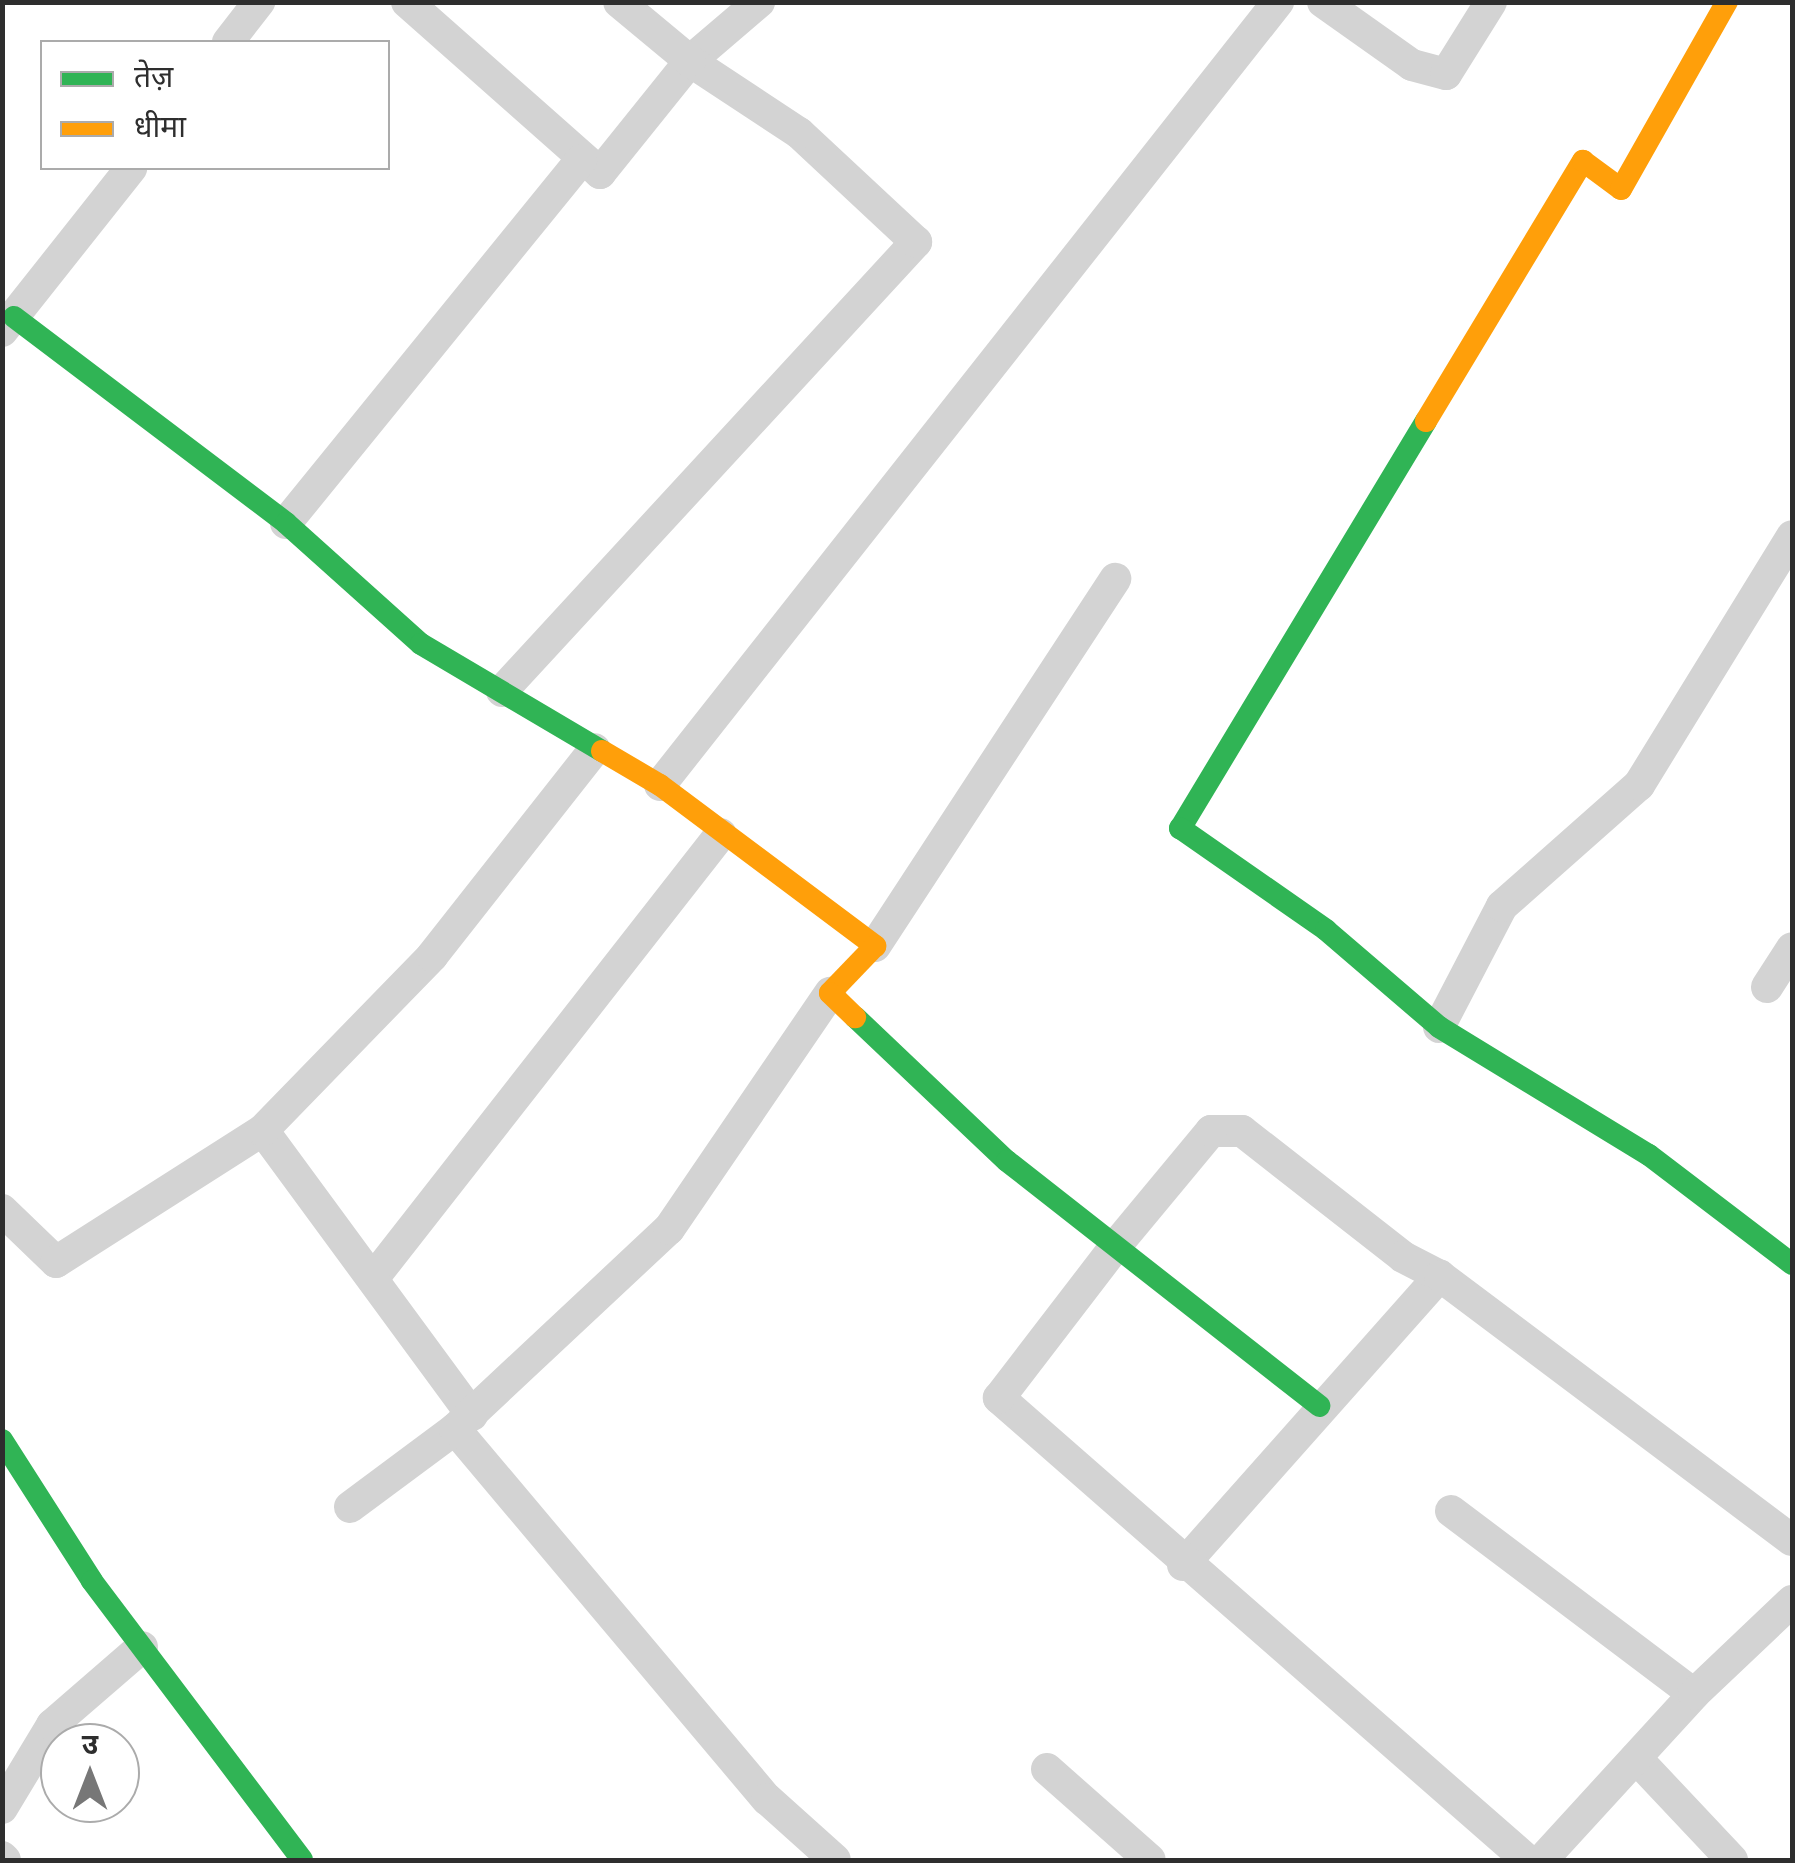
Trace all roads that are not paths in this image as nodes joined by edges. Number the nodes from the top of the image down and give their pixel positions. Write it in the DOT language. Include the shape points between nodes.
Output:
graph roads {
  1 [pos="259,2"];
  2 [pos="407,2"];
  3 [pos="619,2"];
  4 [pos="759,2"];
  5 [pos="1278,2"];
  6 [pos="1323,2"];
  7 [pos="1491,2"];
  8 [pos="1728,2"];
  9 [pos="230,40"];
  10 [pos="690,61"];
  11 [pos="581,160"];
  12 [pos="129,170"];
  13 [pos="8,324"];
  14 [pos="286,523"];
  15 [pos="1792,536"];
  16 [pos="1115,579"];
  17 [pos="502,691"];
  18 [pos="595,748"];
  19 [pos="660,785"];
  20 [pos="720,834"];
  21 [pos="875,946"];
  22 [pos="1792,948"];
  23 [pos="1767,987"];
  24 [pos="830,993"];
  25 [pos="1439,1027"];
  26 [pos="262,1130"];
  27 [pos="2,1210"];
  28 [pos="1114,1248"];
  29 [pos="1792,1264"];
  30 [pos="375,1276"];
  31 [pos="1440,1276"];
  32 [pos="1320,1406"];
  33 [pos="464,1422"];
  34 [pos="2,1440"];
  35 [pos="350,1506"];
  36 [pos="1451,1511"];
  37 [pos="1792,1540"];
  38 [pos="1183,1565"];
  39 [pos="1792,1601"];
  40 [pos="142,1647"];
  41 [pos="1694,1694"];
  42 [pos="1636,1758"];
  43 [pos="1047,1768"];
  44 [pos="2,1808"];
  45 [pos="302,1860"];
  46 [pos="835,1860"];
  47 [pos="1150,1860"];
  48 [pos="1527,1860"];
  49 [pos="1542,1860"];
  50 [pos="1732,1860"];
  1 -- 9 [label="street"];
  2 -- 11 [label="street"];
  3 -- 10 [label="street"];
  4 -- 10 [label="street"];
  5 -- 19 [label="street"];
  6 -- 7 [label="street" via="1412,64 1446,74"];
  8 -- 25 [label="street" via="1622,189 1583,161 1180,828 1326,930"];
  10 -- 11 [label="street" via="600,173"];
  10 -- 17 [label="street" via="799,133 916,242"];
  11 -- 14 [label="street"];
  12 -- 13 [label="street"];
  13 -- 14 [label="street"];
  14 -- 17 [label="street" via="422,644"];
  15 -- 25 [label="street" via="1639,785 1502,906"];
  16 -- 21 [label="street"];
  17 -- 18 [label="street"];
  18 -- 19 [label="street"];
  18 -- 26 [label="street" via="432,956"];
  19 -- 20 [label="street"];
  20 -- 21 [label="street"];
  20 -- 30 [label="street"];
  21 -- 24 [label="street"];
  22 -- 23 [label="street"];
  24 -- 28 [label="street" via="1007,1161"];
  24 -- 33 [label="street" via="669,1229"];
  25 -- 29 [label="street" via="1649,1155"];
  26 -- 27 [label="street" via="56,1262"];
  26 -- 30 [label="street"];
  28 -- 31 [label="street" via="1212,1131 1242,1131 1403,1257"];
  28 -- 32 [label="street"];
  28 -- 38 [label="street" via="999,1398"];
  30 -- 33 [label="street"];
  31 -- 32 [label="street"];
  31 -- 37 [label="street"];
  32 -- 38 [label="street"];
  33 -- 35 [label="street"];
  33 -- 46 [label="street" via="767,1800"];
  34 -- 40 [label="street"];
  36 -- 41 [label="street"];
  38 -- 48 [label="street"];
  39 -- 41 [label="street"];
  40 -- 44 [label="street" via="52,1725"];
  40 -- 45 [label="street"];
  41 -- 42 [label="street"];
  42 -- 49 [label="street"];
  42 -- 50 [label="street"];
  43 -- 47 [label="street"];
}
